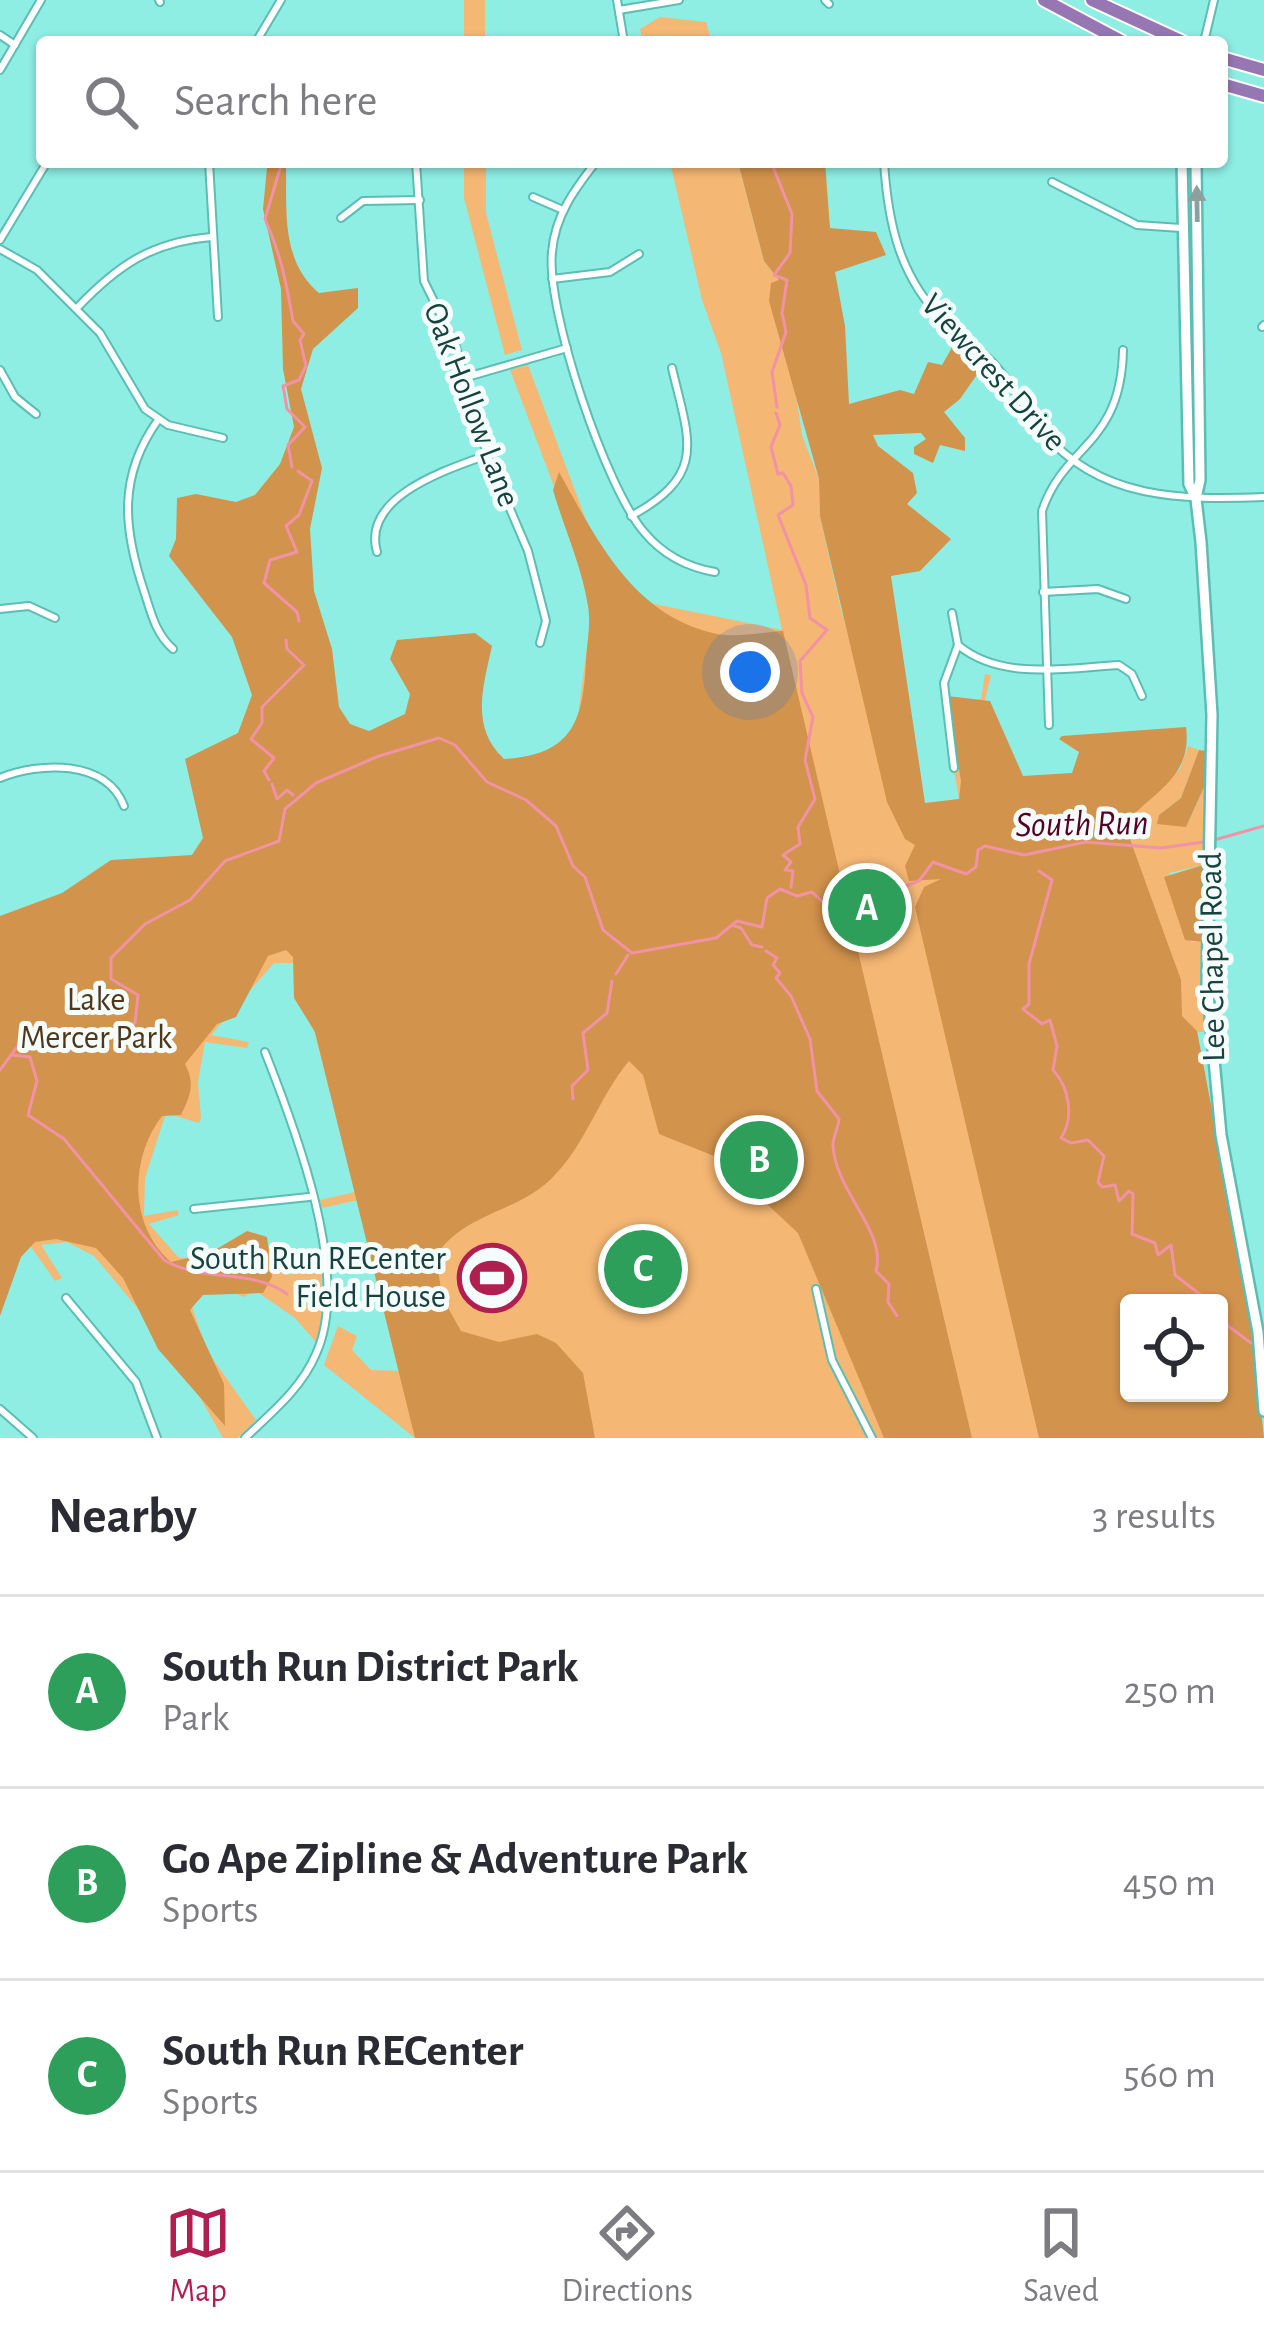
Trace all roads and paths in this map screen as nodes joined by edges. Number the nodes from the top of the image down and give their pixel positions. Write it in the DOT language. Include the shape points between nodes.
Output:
graph roads {
  1 [pos="41,0"];
  2 [pos="281,0"];
  3 [pos="617,0"];
  4 [pos="679,0"];
  5 [pos="1044,0"];
  6 [pos="1092,0"];
  7 [pos="1214,0"];
  8 [pos="619,10"];
  9 [pos="0,35"];
  10 [pos="260,36"];
  11 [pos="623,36"];
  12 [pos="1112,36"];
  13 [pos="1170,36"];
  14 [pos="1205,36"];
  15 [pos="15,45"];
  16 [pos="1228,60"];
  17 [pos="0,70"];
  18 [pos="1264,70"];
  19 [pos="1228,86"];
  20 [pos="1264,96"];
  21 [pos="44,168"];
  22 [pos="209,168"];
  23 [pos="417,168"];
  24 [pos="592,168"];
  25 [pos="885,168"];
  26 [pos="1182,168"];
  27 [pos="1196,168"];
  28 [pos="1052,182"];
  29 [pos="532,197"];
  30 [pos="420,200"];
  31 [pos="562,210"];
  32 [pos="341,218"];
  33 [pos="1181,228"];
  34 [pos="211,237"];
  35 [pos="0,244"];
  36 [pos="639,254"];
  37 [pos="552,279"];
  38 [pos="76,308"];
  39 [pos="218,317"];
  40 [pos="567,348"];
  41 [pos="1123,350"];
  42 [pos="671,368"];
  43 [pos="0,370"];
  44 [pos="466,377"];
  45 [pos="36,414"];
  46 [pos="158,420"];
  47 [pos="224,438"];
  48 [pos="487,454"];
  49 [pos="1075,463"];
  50 [pos="1264,497"];
  51 [pos="1196,499"];
  52 [pos="632,516"];
  53 [pos="376,552"];
  54 [pos="715,572"];
  55 [pos="1043,592"];
  56 [pos="1126,599"];
  57 [pos="0,609"];
  58 [pos="952,613"];
  59 [pos="56,618"];
  60 [pos="540,643"];
  61 [pos="958,645"];
  62 [pos="173,649"];
  63 [pos="1046,668"];
  64 [pos="1142,696"];
  65 [pos="1049,725"];
  66 [pos="955,768"];
  67 [pos="0,778"];
  68 [pos="124,806"];
  69 [pos="265,1052"];
  70 [pos="310,1197"];
  71 [pos="194,1210"];
  72 [pos="816,1289"];
  73 [pos="66,1298"];
  74 [pos="0,1409"];
  75 [pos="1264,1411"];
  76 [pos="33,1438"];
  77 [pos="158,1438"];
  78 [pos="245,1438"];
  79 [pos="872,1438"];
  1 -- 15 [label="street"];
  2 -- 10 [label="street"];
  3 -- 8 [label="street"];
  4 -- 8 [label="street"];
  5 -- 12 [label="highway"];
  6 -- 13 [label="highway"];
  7 -- 14 [label="street"];
  8 -- 11 [label="street"];
  9 -- 15 [label="street"];
  15 -- 17 [label="street"];
  16 -- 18 [label="highway"];
  19 -- 20 [label="highway"];
  21 -- 35 [label="street"];
  22 -- 34 [label="street"];
  23 -- 30 [label="street, Oak Hollow Lane"];
  24 -- 31 [label="street"];
  25 -- 49 [label="street, Viewcrest Drive" via="892,238 917,288 991,361"];
  26 -- 33 [label="main road, Lee Chapel Road"];
  51 -- 27 [label="main road, Lee Chapel Road, one-way"];
  28 -- 33 [label="street" via="1137,225"];
  29 -- 31 [label="street"];
  30 -- 32 [label="street" via="363,201"];
  30 -- 44 [label="street, Oak Hollow Lane" via="424,280"];
  31 -- 37 [label="street"];
  33 -- 51 [label="main road, Lee Chapel Road" via="1189,484"];
  34 -- 38 [label="street" via="147,250"];
  34 -- 39 [label="street"];
  35 -- 38 [label="street"];
  36 -- 37 [label="street" via="610,272"];
  37 -- 40 [label="street"];
  38 -- 46 [label="street" via="110,345 134,398"];
  40 -- 44 [label="street"];
  40 -- 52 [label="street"];
  41 -- 49 [label="street" via="1112,411"];
  42 -- 52 [label="street" via="688,459 670,492"];
  43 -- 45 [label="street"];
  44 -- 48 [label="street, Oak Hollow Lane"];
  46 -- 47 [label="street"];
  46 -- 62 [label="street" via="130,475 126,522 158,631"];
  48 -- 53 [label="street" via="398,499 377,524"];
  48 -- 60 [label="street, Oak Hollow Lane" via="536,578 546,621"];
  49 -- 51 [label="street, Viewcrest Drive" via="1132,490"];
  49 -- 55 [label="street" via="1042,511"];
  50 -- 51 [label="street, Viewcrest Drive"];
  51 -- 75 [label="main road, Lee Chapel Road" via="1212,715 1207,984 1221,1135 1258,1332"];
  52 -- 54 [label="street" via="669,555"];
  55 -- 56 [label="street" via="1106,590"];
  55 -- 63 [label="street"];
  57 -- 59 [label="street" via="28,606"];
  58 -- 61 [label="street"];
  61 -- 63 [label="street" via="995,666"];
  61 -- 66 [label="street" via="944,683"];
  63 -- 64 [label="street" via="1125,667"];
  63 -- 65 [label="street"];
  67 -- 68 [label="street" via="76,770 105,781"];
  69 -- 70 [label="street"];
  70 -- 71 [label="street"];
  70 -- 78 [label="street" via="328,1301 320,1344 298,1385"];
  72 -- 79 [label="street" via="832,1360"];
  73 -- 77 [label="street" via="136,1382"];
  74 -- 76 [label="street"];
}
